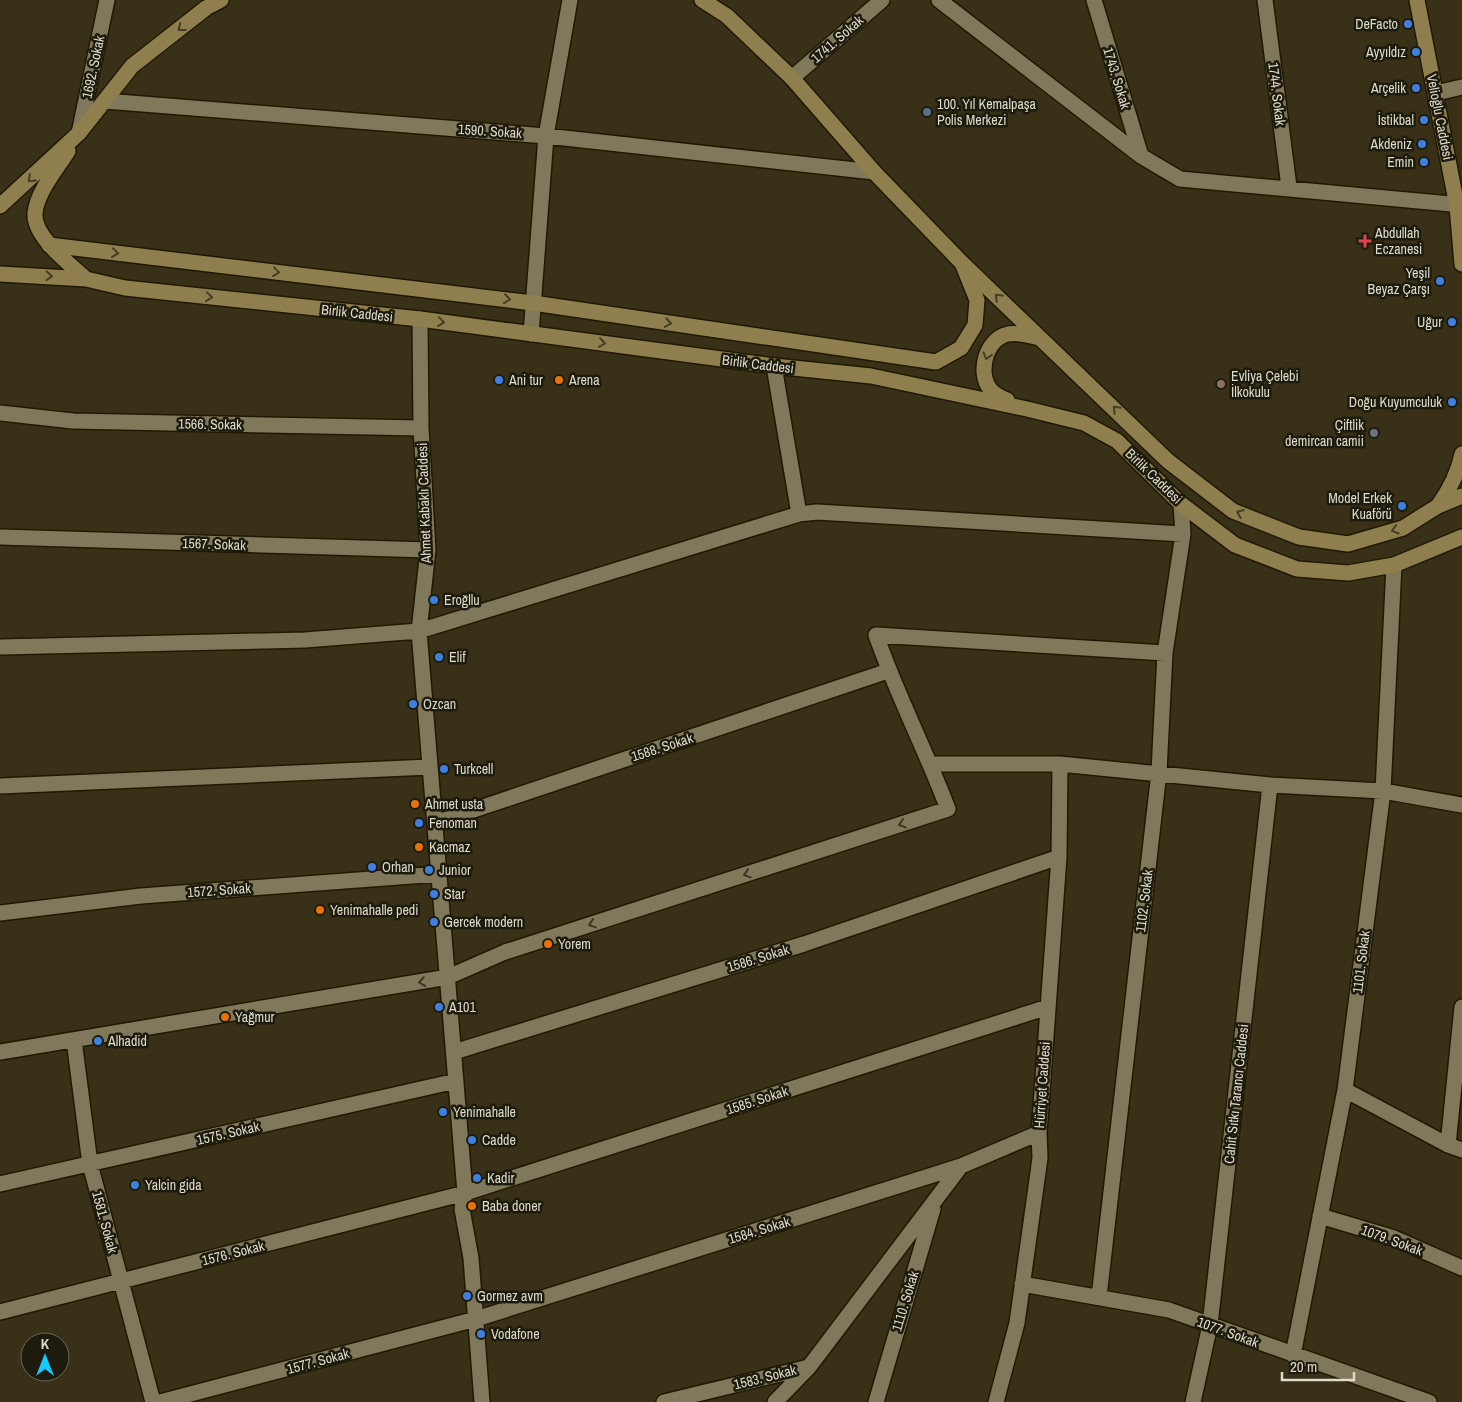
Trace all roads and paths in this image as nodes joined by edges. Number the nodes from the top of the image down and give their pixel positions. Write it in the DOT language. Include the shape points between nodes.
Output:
graph roads {
  1 [pos="107,0"];
  2 [pos="221,0"];
  3 [pos="570,0"];
  4 [pos="702,0"];
  5 [pos="882,0"];
  6 [pos="939,0"];
  7 [pos="1094,0"];
  8 [pos="1265,0"];
  9 [pos="1417,0"];
  10 [pos="792,78"];
  11 [pos="1462,87"];
  12 [pos="1436,93"];
  13 [pos="105,101"];
  14 [pos="79,133"];
  15 [pos="546,136"];
  16 [pos="1141,156"];
  17 [pos="874,172"];
  18 [pos="1289,187"];
  19 [pos="1459,205"];
  20 [pos="0,206"];
  21 [pos="49,245"];
  22 [pos="962,263"];
  23 [pos="1462,264"];
  24 [pos="0,274"];
  25 [pos="86,278"];
  26 [pos="533,302"];
  27 [pos="420,319"];
  28 [pos="531,334"];
  29 [pos="1041,339"];
  30 [pos="774,366"];
  31 [pos="1027,409"];
  32 [pos="0,413"];
  33 [pos="421,428"];
  34 [pos="1462,454"];
  35 [pos="1462,496"];
  36 [pos="1181,504"];
  37 [pos="1438,506"];
  38 [pos="799,514"];
  39 [pos="1182,534"];
  40 [pos="1462,537"];
  41 [pos="0,538"];
  42 [pos="428,550"];
  43 [pos="1394,565"];
  44 [pos="419,631"];
  45 [pos="0,647"];
  46 [pos="1165,652"];
  47 [pos="888,671"];
  48 [pos="931,764"];
  49 [pos="1060,764"];
  50 [pos="430,767"];
  51 [pos="1159,772"];
  52 [pos="0,786"];
  53 [pos="1270,786"];
  54 [pos="1383,791"];
  55 [pos="1462,805"];
  56 [pos="435,823"];
  57 [pos="1059,857"];
  58 [pos="439,874"];
  59 [pos="0,913"];
  60 [pos="448,978"];
  61 [pos="1048,1007"];
  62 [pos="1462,1007"];
  63 [pos="74,1040"];
  64 [pos="0,1052"];
  65 [pos="454,1052"];
  66 [pos="1459,1062"];
  67 [pos="456,1081"];
  68 [pos="1344,1090"];
  69 [pos="1039,1133"];
  70 [pos="1455,1148"];
  71 [pos="90,1164"];
  72 [pos="961,1166"];
  73 [pos="0,1184"];
  74 [pos="465,1193"];
  75 [pos="936,1200"];
  76 [pos="1320,1216"];
  77 [pos="1462,1268"];
  78 [pos="121,1281"];
  79 [pos="1022,1284"];
  80 [pos="1098,1297"];
  81 [pos="0,1312"];
  82 [pos="476,1319"];
  83 [pos="1210,1325"];
  84 [pos="1292,1355"];
  85 [pos="809,1367"];
  86 [pos="153,1402"];
  87 [pos="160,1402"];
  88 [pos="482,1402"];
  89 [pos="664,1402"];
  90 [pos="775,1402"];
  91 [pos="876,1402"];
  92 [pos="996,1402"];
  93 [pos="1192,1402"];
  94 [pos="1429,1402"];
  1 -- 14 [label="street, 1692. Sokak"];
  2 -- 13 [label="main road, one-way" via="206,8 132,66"];
  3 -- 15 [label="street"];
  4 -- 10 [label="main road, Birlik Caddesi" via="727,16"];
  5 -- 10 [label="street, 1741. Sokak"];
  6 -- 16 [label="street"];
  7 -- 16 [label="street, 1743. Sokak"];
  8 -- 18 [label="street, 1744. Sokak"];
  9 -- 12 [label="main road, Velioğlu Caddesi"];
  10 -- 17 [label="main road, Birlik Caddesi"];
  11 -- 12 [label="street"];
  12 -- 19 [label="main road, Velioğlu Caddesi"];
  13 -- 14 [label="main road"];
  13 -- 15 [label="street, 1590. Sokak"];
  14 -- 20 [label="main road, one-way"];
  14 -- 21 [label="main road" via="36,207 37,225"];
  15 -- 17 [label="street, 1590. Sokak"];
  15 -- 26 [label="street"];
  16 -- 18 [label="street" via="1180,179"];
  17 -- 22 [label="main road, Birlik Caddesi"];
  18 -- 19 [label="street"];
  19 -- 23 [label="main road, Velioğlu Caddesi"];
  21 -- 25 [label="main road"];
  21 -- 26 [label="main road, one-way"];
  26 -- 22 [label="main road, one-way" via="936,362 961,348 975,325 977,300"];
  29 -- 22 [label="main road, Birlik Caddesi, one-way"];
  24 -- 25 [label="main road, Birlik Caddesi, one-way"];
  25 -- 27 [label="main road, Birlik Caddesi, one-way" via="125,288"];
  26 -- 28 [label="street"];
  27 -- 28 [label="main road, Birlik Caddesi, one-way"];
  27 -- 33 [label="street, Ahmet Kabaklı Caddesi"];
  28 -- 30 [label="main road, Birlik Caddesi, one-way"];
  29 -- 31 [label="main road, one-way" via="1006,334 991,345 986,359 985,374 991,390"];
  37 -- 29 [label="main road, Birlik Caddesi, one-way" via="1403,528 1348,544 1299,537 1233,511 1168,461"];
  30 -- 31 [label="main road, Birlik Caddesi" via="871,376"];
  30 -- 38 [label="street"];
  31 -- 36 [label="main road, Birlik Caddesi" via="1084,424 1117,441"];
  32 -- 33 [label="street, 1566. Sokak" via="74,422"];
  33 -- 42 [label="street, Ahmet Kabaklı Caddesi"];
  34 -- 37 [label="main road" via="1451,488"];
  35 -- 37 [label="main road, Birlik Caddesi"];
  36 -- 39 [label="street, 1102. Sokak"];
  36 -- 43 [label="main road, Birlik Caddesi" via="1235,545 1297,569 1348,573"];
  38 -- 39 [label="street" via="817,512"];
  38 -- 44 [label="street"];
  39 -- 46 [label="street, 1102. Sokak"];
  40 -- 43 [label="main road, Birlik Caddesi"];
  41 -- 42 [label="street, 1567. Sokak"];
  42 -- 44 [label="street, Ahmet Kabaklı Caddesi"];
  43 -- 54 [label="street, 1101. Sokak"];
  44 -- 45 [label="street" via="305,640"];
  44 -- 50 [label="street, Ahmet Kabaklı Caddesi"];
  46 -- 47 [label="street" via="876,635"];
  46 -- 51 [label="street, 1102. Sokak"];
  47 -- 48 [label="street"];
  47 -- 56 [label="street, 1588. Sokak"];
  48 -- 49 [label="street"];
  48 -- 60 [label="street, one-way" via="948,809 505,952"];
  49 -- 51 [label="street"];
  49 -- 57 [label="street, Hürriyet Caddesi"];
  50 -- 52 [label="street"];
  50 -- 56 [label="street, Ahmet Kabaklı Caddesi"];
  51 -- 53 [label="street"];
  51 -- 80 [label="street, 1102. Sokak"];
  53 -- 54 [label="street"];
  53 -- 83 [label="street, Cahit Sıtkı Tarancı Caddesi"];
  54 -- 55 [label="street"];
  54 -- 68 [label="street, 1101. Sokak"];
  56 -- 58 [label="street, Ahmet Kabaklı Caddesi"];
  57 -- 61 [label="street, Hürriyet Caddesi"];
  57 -- 65 [label="street, 1586. Sokak" via="804,944"];
  58 -- 59 [label="street, 1572. Sokak" via="142,896"];
  58 -- 60 [label="street, Ahmet Kabaklı Caddesi"];
  60 -- 63 [label="street, one-way"];
  60 -- 65 [label="street, Ahmet Kabaklı Caddesi"];
  61 -- 69 [label="street, Hürriyet Caddesi"];
  61 -- 74 [label="street, 1585. Sokak"];
  62 -- 66 [label="street"];
  63 -- 64 [label="street"];
  63 -- 71 [label="street, 1581. Sokak"];
  65 -- 67 [label="street, Ahmet Kabaklı Caddesi"];
  66 -- 70 [label="street"];
  67 -- 71 [label="street, 1575. Sokak"];
  67 -- 74 [label="street, Ahmet Kabaklı Caddesi"];
  68 -- 70 [label="street"];
  68 -- 76 [label="street, 1101. Sokak"];
  69 -- 72 [label="street, 1584. Sokak"];
  69 -- 79 [label="street, Hürriyet Caddesi" via="1040,1158"];
  71 -- 73 [label="street, 1575. Sokak"];
  71 -- 78 [label="street, 1581. Sokak"];
  72 -- 75 [label="street"];
  72 -- 82 [label="street, 1584. Sokak"];
  74 -- 78 [label="street, 1576. Sokak"];
  74 -- 82 [label="street, Ahmet Kabaklı Caddesi" via="462,1209 471,1258"];
  75 -- 85 [label="street"];
  75 -- 91 [label="street, 1110. Sokak"];
  76 -- 77 [label="street, 1079. Sokak" via="1394,1238"];
  76 -- 84 [label="street, 1101. Sokak"];
  78 -- 81 [label="street, 1576. Sokak"];
  78 -- 86 [label="street, 1581. Sokak"];
  79 -- 80 [label="street, 1077. Sokak"];
  79 -- 92 [label="street, Hürriyet Caddesi" via="1017,1323"];
  80 -- 83 [label="street, 1077. Sokak" via="1169,1310"];
  82 -- 87 [label="street, 1577. Sokak"];
  82 -- 88 [label="street, Ahmet Kabaklı Caddesi"];
  83 -- 84 [label="street, 1077. Sokak"];
  83 -- 93 [label="street, Cahit Sıtkı Tarancı Caddesi"];
  84 -- 94 [label="street, 1077. Sokak"];
  85 -- 89 [label="street, 1583. Sokak"];
  85 -- 90 [label="street"];
}
